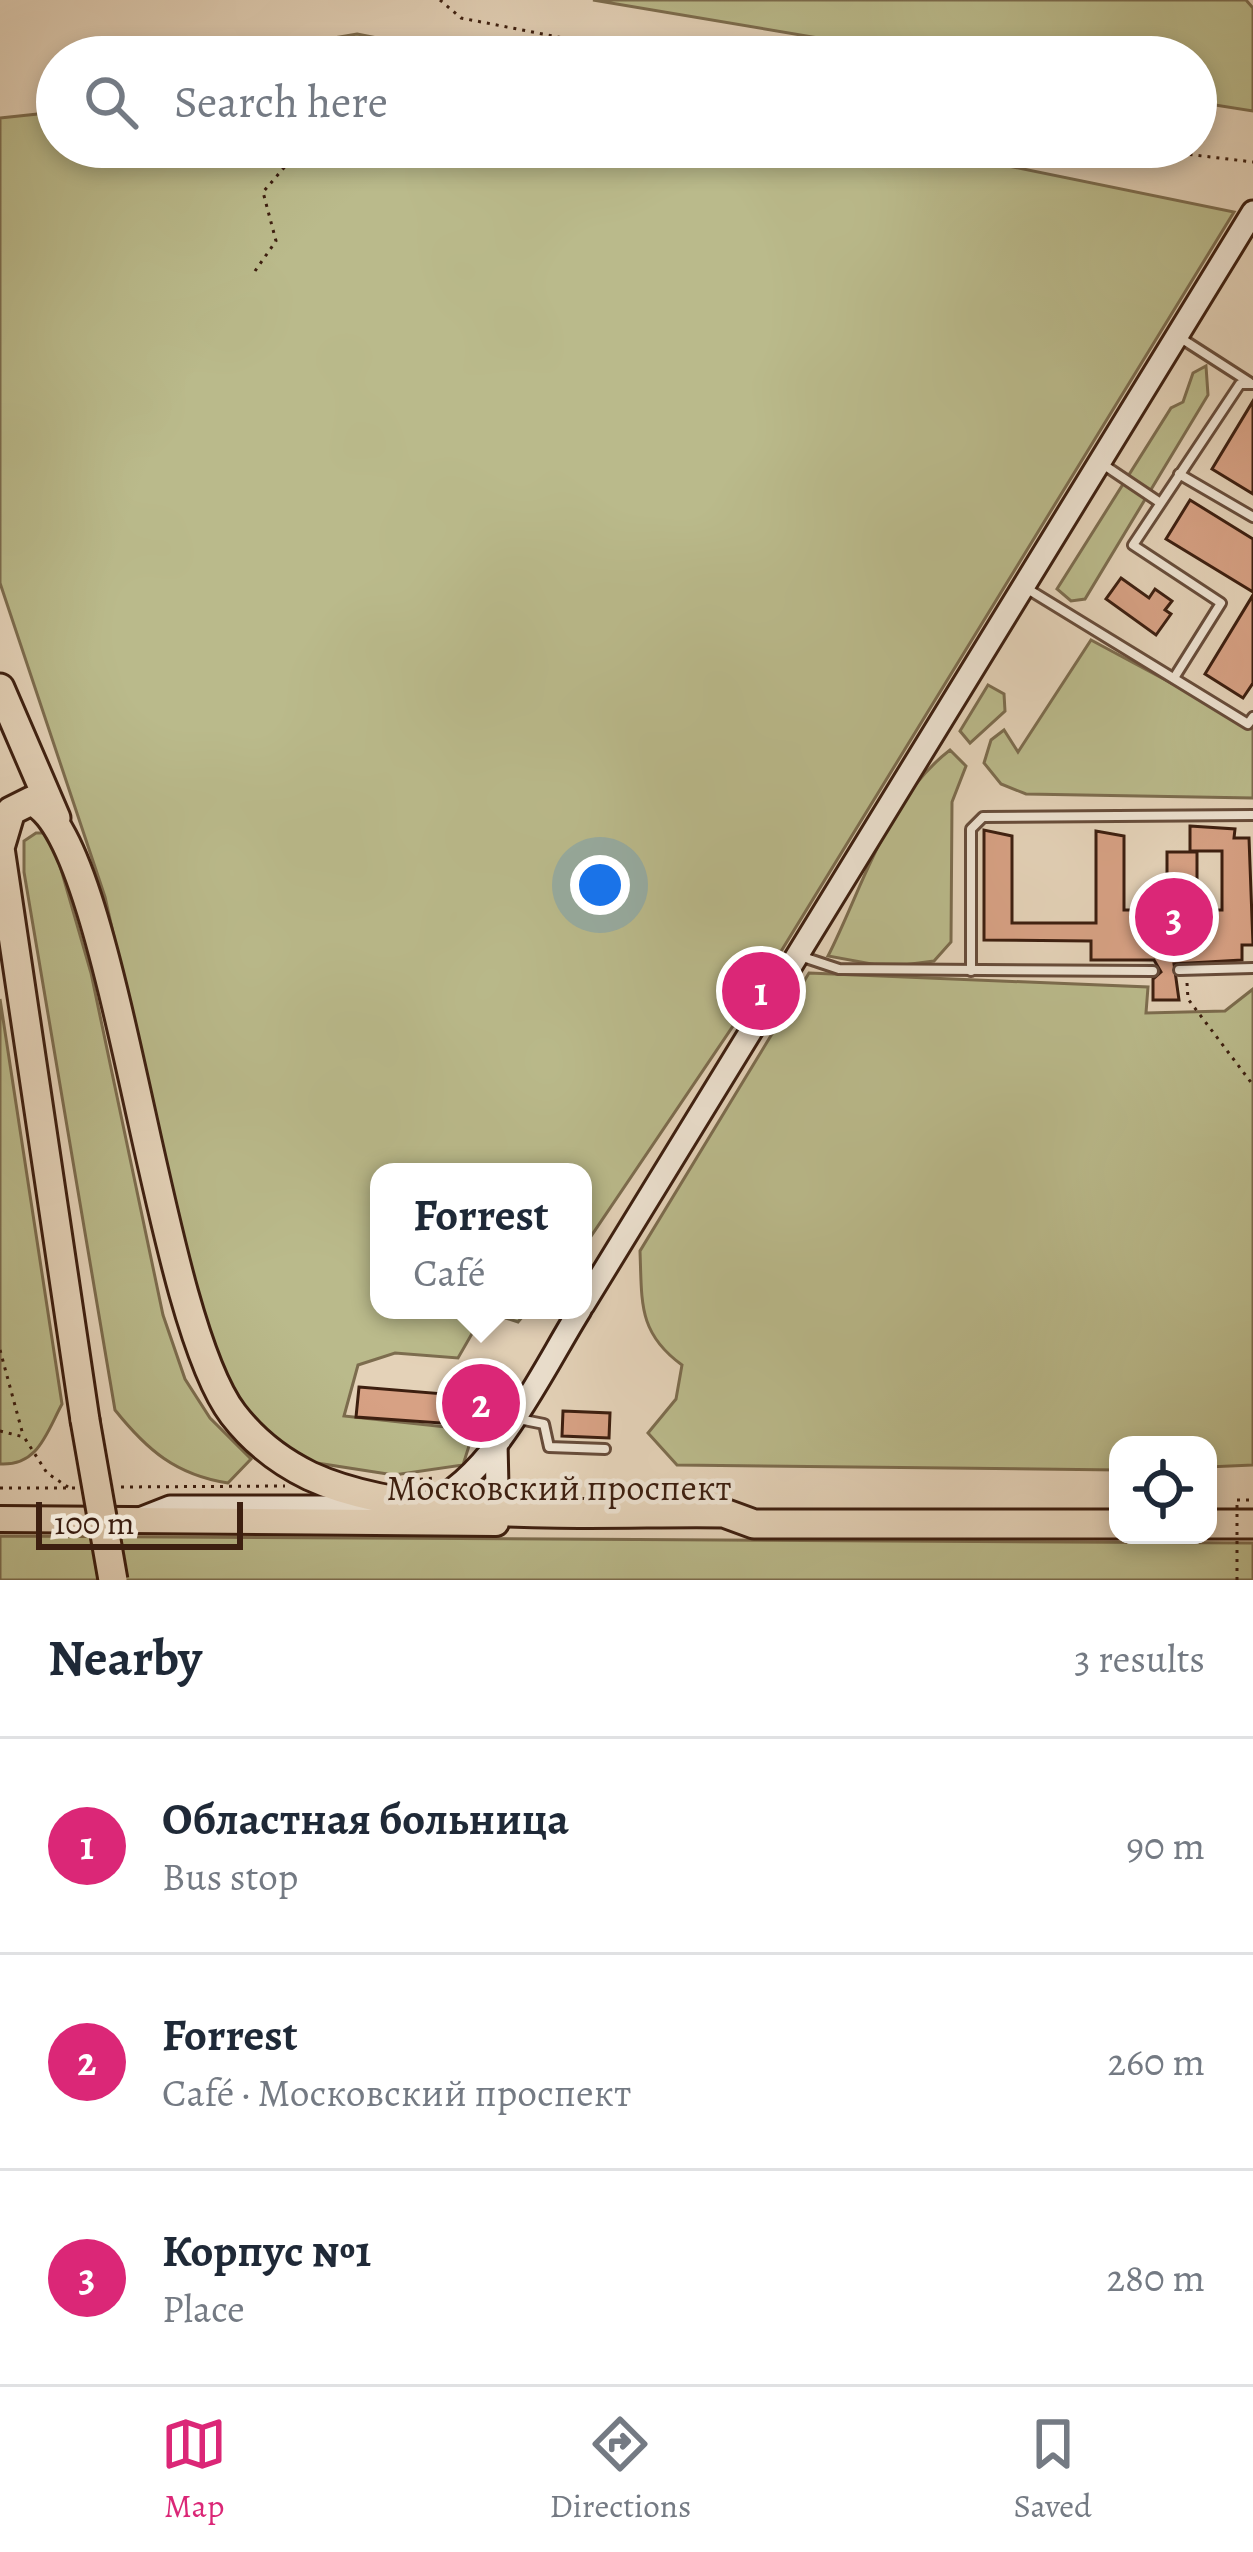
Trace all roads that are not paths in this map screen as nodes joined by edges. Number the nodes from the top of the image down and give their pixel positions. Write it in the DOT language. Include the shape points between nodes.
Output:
graph roads {
  1 [pos="1253,212"];
  2 [pos="1178,336"];
  3 [pos="1251,383"];
  4 [pos="1101,463"];
  5 [pos="1178,473"];
  6 [pos="1160,502"];
  7 [pos="1253,517"];
  8 [pos="1025,587"];
  9 [pos="1174,678"];
  10 [pos="0,688"];
  11 [pos="1253,717"];
  12 [pos="1253,815"];
  13 [pos="60,827"];
  14 [pos="0,847"];
  15 [pos="800,957"];
  16 [pos="1253,968"];
  17 [pos="1183,970"];
  18 [pos="970,971"];
  19 [pos="1154,971"];
  20 [pos="592,1289"];
  21 [pos="574,1319"];
  22 [pos="512,1418"];
  23 [pos="496,1443"];
  24 [pos="605,1450"];
  25 [pos="421,1507"];
  26 [pos="519,1509"];
  27 [pos="0,1519"];
  28 [pos="136,1521"];
  29 [pos="1109,1524"];
  30 [pos="754,1525"];
  31 [pos="113,1580"];
  1 -- 2 [label="street"];
  2 -- 3 [label="lane"];
  2 -- 4 [label="street"];
  3 -- 5 [label="lane" via="1240,385"];
  4 -- 6 [label="lane"];
  4 -- 8 [label="street"];
  5 -- 6 [label="lane"];
  5 -- 7 [label="lane"];
  6 -- 9 [label="lane" via="1133,545 1221,603"];
  8 -- 9 [label="lane"];
  8 -- 15 [label="street"];
  9 -- 11 [label="lane" via="1248,724"];
  10 -- 13 [label="highway"];
  12 -- 18 [label="lane" via="983,817 971,829"];
  13 -- 14 [label="highway" via="37,803 22,802 6,818"];
  13 -- 25 [label="highway" via="105,968 185,1304 220,1394 255,1439 296,1468"];
  14 -- 31 [label="highway, bridge"];
  15 -- 18 [label="lane" via="838,968"];
  15 -- 20 [label="street"];
  16 -- 17 [label="lane"];
  18 -- 19 [label="lane"];
  21 -- 22 [label="street"];
  22 -- 23 [label="street"];
  22 -- 24 [label="lane" via="544,1424 549,1447"];
  23 -- 25 [label="street" via="457,1488"];
  23 -- 26 [label="street" via="496,1487"];
  25 -- 26 [label="highway"];
  25 -- 28 [label="street" via="170,1507"];
  26 -- 30 [label="highway" via="724,1513"];
  27 -- 28 [label="main road, Московский проспект"];
  28 -- 30 [label="main road, Московский проспект"];
  29 -- 30 [label="highway, Московский проспект"];
}
